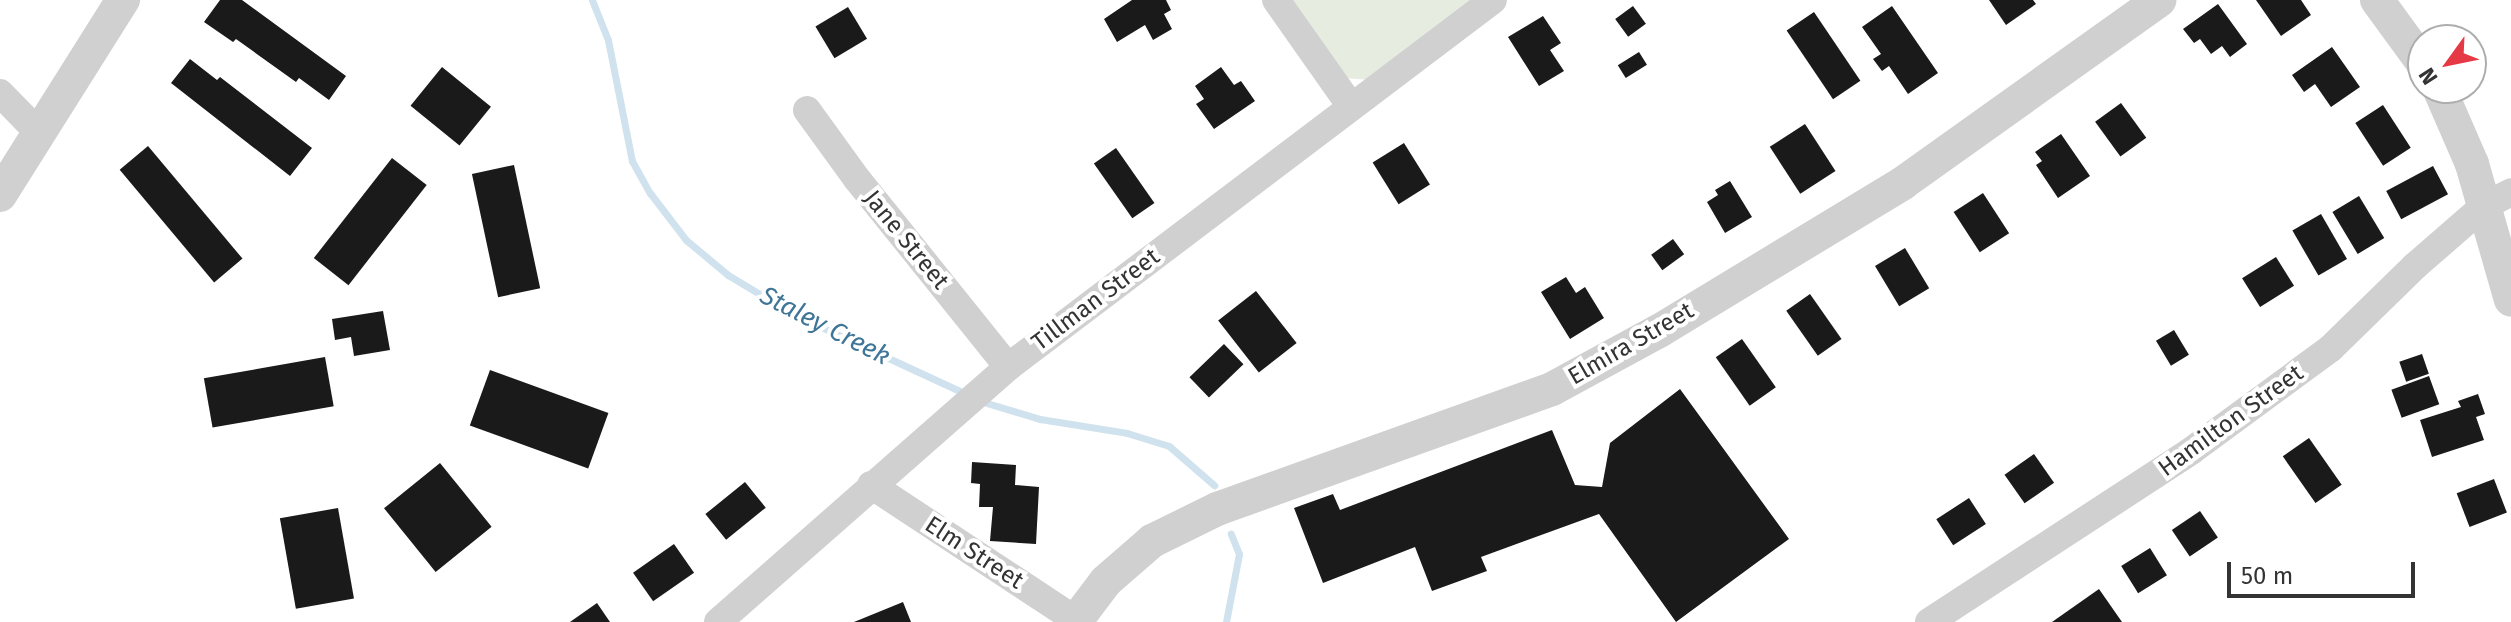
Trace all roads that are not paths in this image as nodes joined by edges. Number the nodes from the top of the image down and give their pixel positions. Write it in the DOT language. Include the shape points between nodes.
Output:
graph roads {
  1 [pos="123,0"];
  2 [pos="1276,0"];
  3 [pos="1493,0"];
  4 [pos="2160,0"];
  5 [pos="2377,0"];
  6 [pos="2407,41"];
  7 [pos="0,93"];
  8 [pos="2447,104"];
  9 [pos="1350,105"];
  10 [pos="807,110"];
  11 [pos="38,132"];
  12 [pos="0,195"];
  13 [pos="2498,199"];
  14 [pos="2511,300"];
  15 [pos="1008,367"];
  16 [pos="871,485"];
  17 [pos="1076,621"];
  18 [pos="718,622"];
  19 [pos="1929,622"];
  1 -- 11 [label="street"];
  2 -- 9 [label="street"];
  3 -- 9 [label="street, Tillman Street"];
  4 -- 17 [label="street, Elmira Street" via="1903,183 1659,331 1552,389 1217,509 1152,541 1106,581"];
  5 -- 6 [label="street"];
  7 -- 11 [label="street"];
  8 -- 13 [label="street"];
  9 -- 15 [label="street, Tillman Street"];
  10 -- 15 [label="street, Jane Street"];
  11 -- 12 [label="street"];
  13 -- 14 [label="street"];
  13 -- 19 [label="street, Hamilton Street" via="2415,266 2331,348 2191,451"];
  15 -- 16 [label="street, Tillman Street"];
  16 -- 17 [label="street, Elm Street"];
  16 -- 18 [label="street, Tillman Street"];
}
